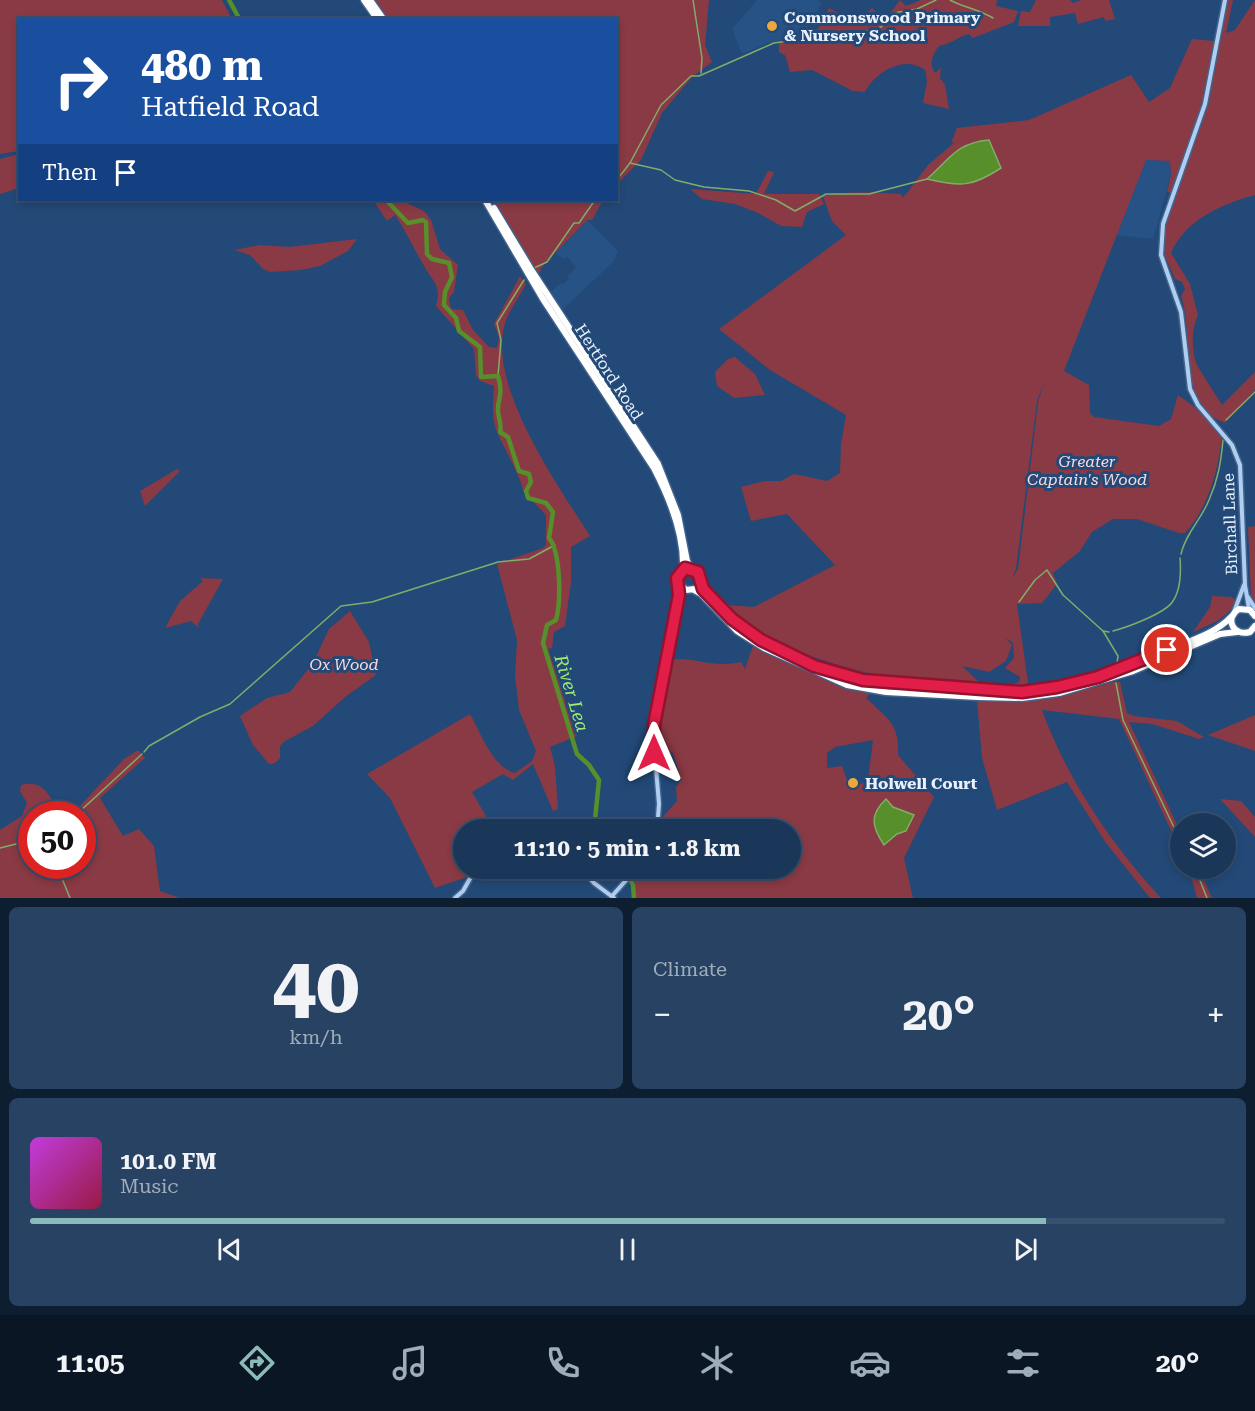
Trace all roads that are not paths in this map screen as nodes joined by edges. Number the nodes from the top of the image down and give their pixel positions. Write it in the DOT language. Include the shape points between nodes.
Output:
graph roads {
  1 [pos="364,0"];
  2 [pos="370,0"];
  3 [pos="1226,0"];
  4 [pos="377,18"];
  5 [pos="383,18"];
  6 [pos="486,201"];
  7 [pos="491,201"];
  8 [pos="691,568"];
  9 [pos="682,570"];
  10 [pos="700,581"];
  11 [pos="679,585"];
  12 [pos="1245,586"];
  13 [pos="686,590"];
  14 [pos="694,590"];
  15 [pos="679,595"];
  16 [pos="1253,611"];
  17 [pos="1232,615"];
  18 [pos="1255,627"];
  19 [pos="1237,632"];
  20 [pos="1037,693"];
  21 [pos="1022,695"];
  22 [pos="658,819"];
  23 [pos="470,879"];
  24 [pos="591,879"];
  25 [pos="628,879"];
  26 [pos="613,897"];
  27 [pos="455,898"];
  1 -- 4 [label="highway"];
  2 -- 5 [label="highway"];
  3 -- 12 [label="main road, Birchall Lane" via="1204,104 1163,224 1161,255 1181,312 1190,389 1236,454 1242,477"];
  6 -- 9 [label="highway, Hertford Road" via="543,298 654,468 673,516"];
  7 -- 8 [label="highway, Hertford Road" via="658,464 671,492"];
  8 -- 9 [label="highway"];
  8 -- 10 [label="highway" via="698,572"];
  9 -- 11 [label="highway" via="677,578"];
  10 -- 14 [label="highway"];
  10 -- 21 [label="highway" via="721,608 752,635 830,672 874,682"];
  11 -- 13 [label="highway"];
  11 -- 15 [label="main road"];
  12 -- 16 [label="main road, Birchall Lane"];
  12 -- 17 [label="main road, Birchall Lane"];
  13 -- 14 [label="highway"];
  13 -- 15 [label="main road"];
  14 -- 21 [label="highway" via="751,641 847,685 886,692"];
  15 -- 22 [label="main road" via="652,732"];
  16 -- 17 [label="highway" via="1239,609"];
  17 -- 19 [label="highway" via="1232,626"];
  17 -- 20 [label="highway" via="1205,635 1114,672"];
  18 -- 19 [label="highway" via="1246,633"];
  19 -- 20 [label="highway" via="1220,634 1099,683"];
  20 -- 21 [label="highway"];
  23 -- 27 [label="main road"];
  24 -- 26 [label="main road"];
  25 -- 26 [label="main road"];
}
